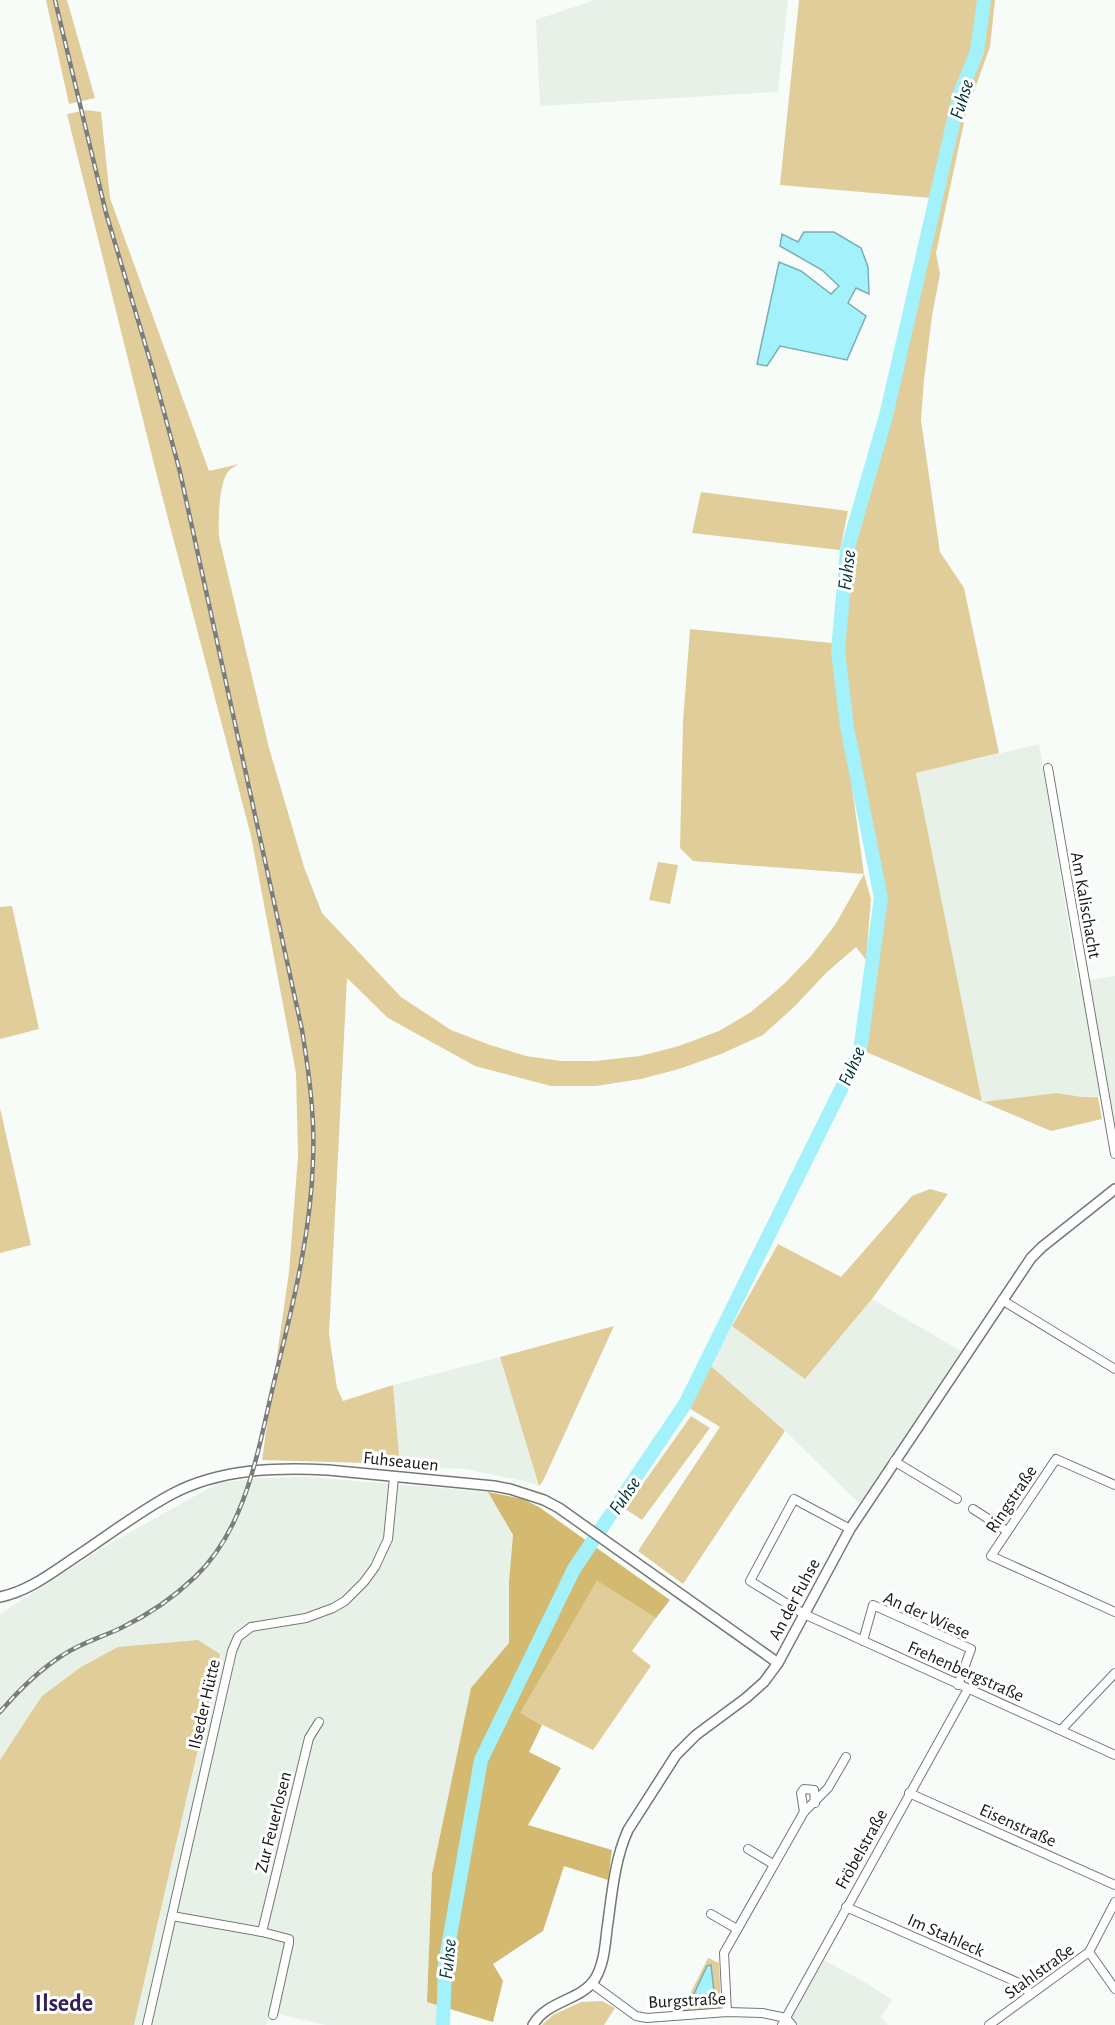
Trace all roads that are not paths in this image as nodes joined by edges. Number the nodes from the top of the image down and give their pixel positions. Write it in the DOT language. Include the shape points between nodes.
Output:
graph roads {
  1 [pos="1048,768"];
  2 [pos="1115,1154"];
  3 [pos="1114,1191"];
  4 [pos="1002,1300"];
  5 [pos="1115,1369"];
  6 [pos="894,1461"];
  7 [pos="394,1478"];
  8 [pos="1115,1485"];
  9 [pos="957,1499"];
  10 [pos="973,1509"];
  11 [pos="850,1529"];
  12 [pos="1006,1531"];
  13 [pos="0,1589"];
  14 [pos="12,1594"];
  15 [pos="0,1597"];
  16 [pos="0,1604"];
  17 [pos="1115,1612"];
  18 [pos="804,1614"];
  19 [pos="863,1641"];
  20 [pos="778,1663"];
  21 [pos="1115,1673"];
  22 [pos="958,1685"];
  23 [pos="968,1689"];
  24 [pos="319,1722"];
  25 [pos="1061,1730"];
  26 [pos="1115,1755"];
  27 [pos="846,1757"];
  28 [pos="909,1793"];
  29 [pos="814,1803"];
  30 [pos="804,1812"];
  31 [pos="748,1849"];
  32 [pos="773,1864"];
  33 [pos="1115,1885"];
  34 [pos="1115,1902"];
  35 [pos="846,1907"];
  36 [pos="711,1914"];
  37 [pos="172,1916"];
  38 [pos="737,1929"];
  39 [pos="262,1932"];
  40 [pos="1089,1953"];
  41 [pos="591,1983"];
  42 [pos="1115,1989"];
  43 [pos="1031,1994"];
  44 [pos="727,2012"];
  45 [pos="273,2015"];
  46 [pos="784,2021"];
  47 [pos="147,2025"];
  48 [pos="533,2025"];
  49 [pos="792,2025"];
  50 [pos="989,2025"];
  1 -- 2 [label="street, Am Kalischacht"];
  3 -- 4 [label="street, An der Fuhse" via="1042,1247"];
  4 -- 5 [label="street"];
  4 -- 6 [label="street, An der Fuhse"];
  6 -- 9 [label="street"];
  6 -- 11 [label="street, An der Fuhse"];
  7 -- 14 [label="street, Fuhseauen" via="307,1469 209,1479 172,1494"];
  7 -- 20 [label="street, Fuhseauen" via="494,1486 544,1500"];
  7 -- 37 [label="street, Ilseder Hütte" via="388,1539 364,1582 333,1608 306,1618 251,1627 238,1637"];
  8 -- 12 [label="street, Ringstraße" via="1056,1459"];
  10 -- 12 [label="street"];
  11 -- 18 [label="street, An der Fuhse"];
  11 -- 18 [label="street, Frehenbergstraße" via="794,1499 755,1571 750,1581"];
  12 -- 17 [label="street, Ringstraße" via="991,1557"];
  13 -- 14 [label="street"];
  14 -- 15 [label="street, Fuhseauen"];
  14 -- 16 [label="street"];
  18 -- 19 [label="street, Frehenbergstraße"];
  18 -- 20 [label="street, An der Fuhse"];
  19 -- 22 [label="street, Frehenbergstraße"];
  19 -- 22 [label="street, An der Wiese" via="873,1605 970,1649"];
  20 -- 41 [label="street, An der Fuhse" via="758,1688 676,1755 628,1830 617,1859 604,1953"];
  21 -- 25 [label="street"];
  22 -- 23 [label="street, Frehenbergstraße"];
  23 -- 25 [label="street, Frehenbergstraße"];
  23 -- 28 [label="street, Fröbelstraße"];
  24 -- 39 [label="street, Zur Feuerlosen" via="309,1738"];
  25 -- 26 [label="street, Frehenbergstraße"];
  27 -- 29 [label="street"];
  28 -- 33 [label="street, Eisenstraße"];
  28 -- 35 [label="street, Fröbelstraße"];
  29 -- 30 [label="street"];
  29 -- 30 [label="street" via="814,1790 804,1789"];
  30 -- 32 [label="street"];
  31 -- 32 [label="street"];
  32 -- 38 [label="street"];
  34 -- 40 [label="street, Stahlstraße"];
  35 -- 43 [label="street, Im Stahleck" via="1019,1983"];
  35 -- 46 [label="street, Fröbelstraße"];
  36 -- 38 [label="street"];
  37 -- 39 [label="street"];
  37 -- 47 [label="street, Ilseder Hütte"];
  38 -- 44 [label="street" via="724,1953"];
  39 -- 45 [label="street" via="289,1939"];
  40 -- 42 [label="street"];
  40 -- 43 [label="street, Stahlstraße"];
  41 -- 44 [label="street, Burgstraße" via="636,2016"];
  41 -- 48 [label="street" via="551,2006"];
  43 -- 50 [label="street, Stahlstraße"];
  44 -- 46 [label="street, Burgstraße" via="762,2013"];
  46 -- 49 [label="street"];
}
